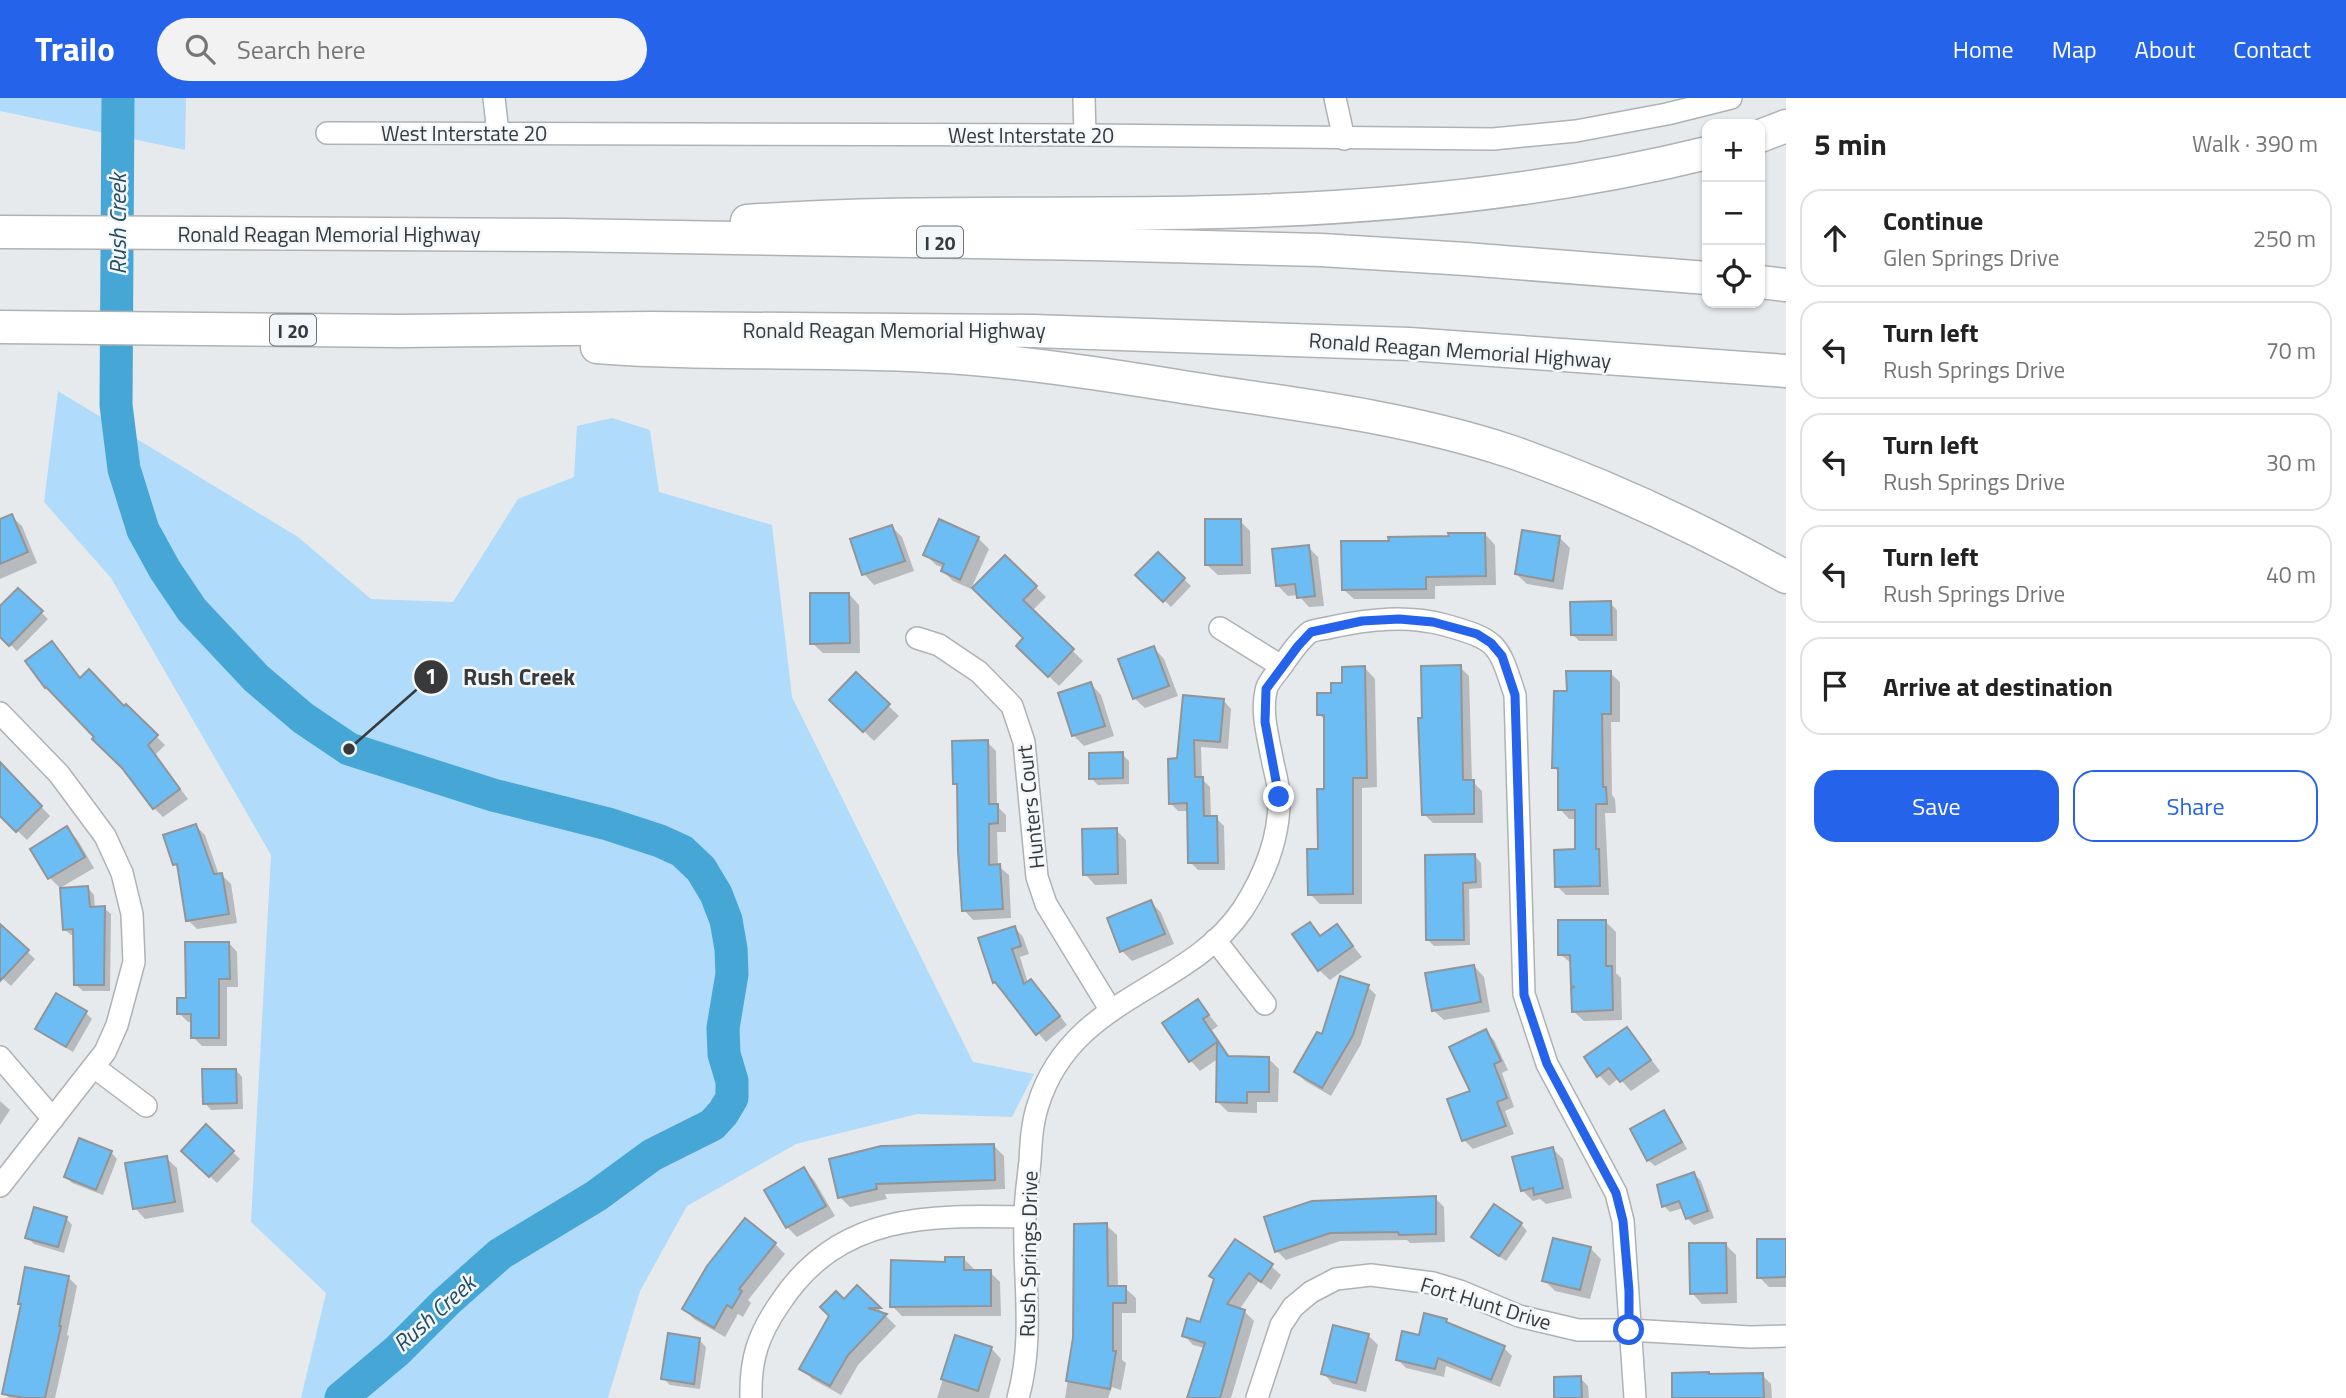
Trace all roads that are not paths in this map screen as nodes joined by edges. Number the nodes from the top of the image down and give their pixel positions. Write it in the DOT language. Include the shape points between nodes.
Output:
graph roads {
  1 [pos="494,98"];
  2 [pos="1084,98"];
  3 [pos="1335,98"];
  4 [pos="1731,98"];
  5 [pos="1678,104"];
  6 [pos="1786,126"];
  7 [pos="327,133"];
  8 [pos="498,133"];
  9 [pos="1765,134"];
  10 [pos="1085,135"];
  11 [pos="1344,139"];
  12 [pos="1702,154"];
  13 [pos="0,232"];
  14 [pos="563,235"];
  15 [pos="1702,278"];
  16 [pos="1765,283"];
  17 [pos="1786,285"];
  18 [pos="0,327"];
  19 [pos="400,331"];
  20 [pos="1786,371"];
  21 [pos="1786,577"];
  22 [pos="1220,628"];
  23 [pos="917,638"];
  24 [pos="1281,666"];
  25 [pos="0,713"];
  26 [pos="1215,940"];
  27 [pos="1265,1004"];
  28 [pos="1110,1009"];
  29 [pos="0,1057"];
  30 [pos="94,1066"];
  31 [pos="146,1106"];
  32 [pos="53,1119"];
  33 [pos="0,1186"];
  34 [pos="1024,1217"];
  35 [pos="1629,1330"];
  36 [pos="1786,1336"];
  37 [pos="751,1398"];
  38 [pos="1018,1398"];
  39 [pos="1256,1398"];
  40 [pos="1635,1398"];
  1 -- 8 [label="street"];
  2 -- 10 [label="street"];
  3 -- 11 [label="street"];
  4 -- 5 [label="street, West Interstate 20"];
  5 -- 11 [label="street, West Interstate 20" via="1576,131 1493,139"];
  6 -- 9 [label="highway"];
  7 -- 8 [label="street, West Interstate 20"];
  8 -- 10 [label="street, West Interstate 20"];
  10 -- 11 [label="street, West Interstate 20"];
  12 -- 14 [label="highway" via="1592,177 1385,203 1221,212 824,216"];
  13 -- 14 [label="highway, Ronald Reagan Memorial Highway / I 20"];
  14 -- 15 [label="highway, Ronald Reagan Memorial Highway / I 20" via="1321,250"];
  16 -- 17 [label="highway"];
  18 -- 19 [label="highway, Ronald Reagan Memorial Highway / I 20"];
  19 -- 20 [label="highway, Ronald Reagan Memorial Highway / I 20" via="651,328 1232,336"];
  19 -- 21 [label="highway" via="666,352 946,357 1299,404 1510,452 1613,491 1723,541"];
  22 -- 24 [label="street"];
  23 -- 28 [label="street, Hunters Court" via="939,645 979,672 1013,706 1024,742 1037,877 1046,904"];
  24 -- 26 [label="street, Rush Springs Drive" via="1266,689 1265,722 1279,797 1274,844 1241,911"];
  24 -- 35 [label="street, Rush Springs Drive" via="1311,632 1399,619 1477,634 1502,656 1515,695 1524,995 1547,1064 1616,1193 1623,1221"];
  25 -- 30 [label="street" via="59,774 105,836 122,873 132,915 134,961 117,1025"];
  26 -- 27 [label="street"];
  26 -- 28 [label="street, Rush Springs Drive"];
  28 -- 34 [label="street, Rush Springs Drive" via="1084,1030 1058,1062 1038,1104"];
  29 -- 32 [label="street"];
  30 -- 31 [label="street"];
  30 -- 32 [label="street"];
  32 -- 33 [label="street"];
  34 -- 37 [label="street" via="950,1215 878,1227 828,1251 792,1285 770,1317 754,1352"];
  34 -- 38 [label="street, Rush Springs Drive" via="1029,1332"];
  35 -- 36 [label="street, Fort Hunt Drive"];
  35 -- 39 [label="street, Fort Hunt Drive" via="1578,1330 1519,1316 1433,1283 1371,1275 1336,1279 1293,1307 1281,1325"];
  35 -- 40 [label="street"];
}
